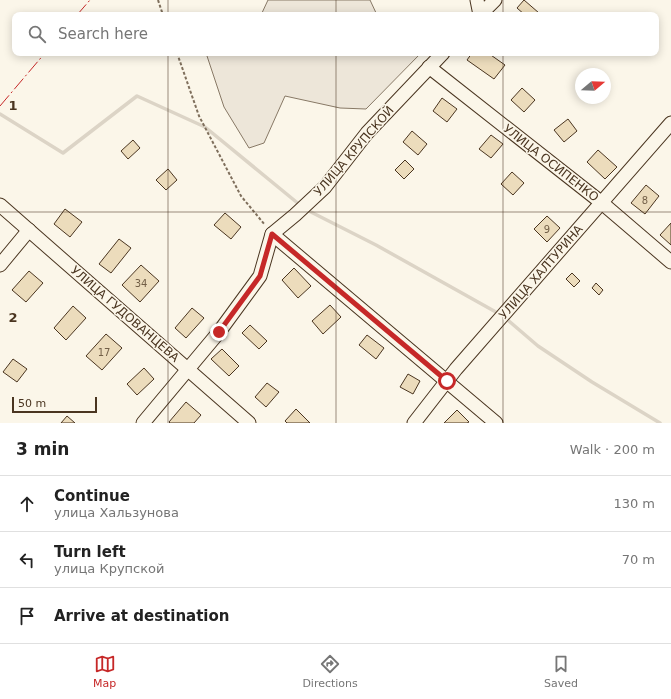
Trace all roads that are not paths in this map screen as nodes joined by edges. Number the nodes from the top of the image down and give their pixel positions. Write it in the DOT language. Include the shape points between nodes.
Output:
graph roads {
  1 [pos="477,0"];
  2 [pos="495,0"];
  3 [pos="479,12"];
  4 [pos="483,12"];
  5 [pos="440,56"];
  6 [pos="429,67"];
  7 [pos="671,123"];
  8 [pos="602,203"];
  9 [pos="0,205"];
  10 [pos="29,230"];
  11 [pos="272,234"];
  12 [pos="671,262"];
  13 [pos="0,265"];
  14 [pos="188,370"];
  15 [pos="447,381"];
  16 [pos="143,423"];
  17 [pos="249,423"];
  18 [pos="414,423"];
  19 [pos="496,423"];
  1 -- 3 [label="street"];
  2 -- 4 [label="street"];
  5 -- 6 [label="street, УЛИЦА КРУПСКОЙ"];
  6 -- 8 [label="street, УЛИЦА ОСИПЕНКО"];
  6 -- 11 [label="street, УЛИЦА КРУПСКОЙ" via="367,133 325,187"];
  7 -- 8 [label="street, УЛИЦА ХАЛТУРИНА"];
  8 -- 12 [label="street, УЛИЦА ОСИПЕНКО"];
  8 -- 15 [label="street, УЛИЦА ХАЛТУРИНА"];
  9 -- 10 [label="street, УЛИЦА ГУДОВАНЦЕВА"];
  10 -- 13 [label="street"];
  10 -- 14 [label="street, УЛИЦА ГУДОВАНЦЕВА"];
  11 -- 14 [label="street" via="260,276"];
  11 -- 15 [label="street"];
  14 -- 16 [label="street"];
  14 -- 17 [label="street, УЛИЦА ГУДОВАНЦЕВА"];
  15 -- 18 [label="street, УЛИЦА ХАЛТУРИНА"];
  15 -- 19 [label="street"];
}
